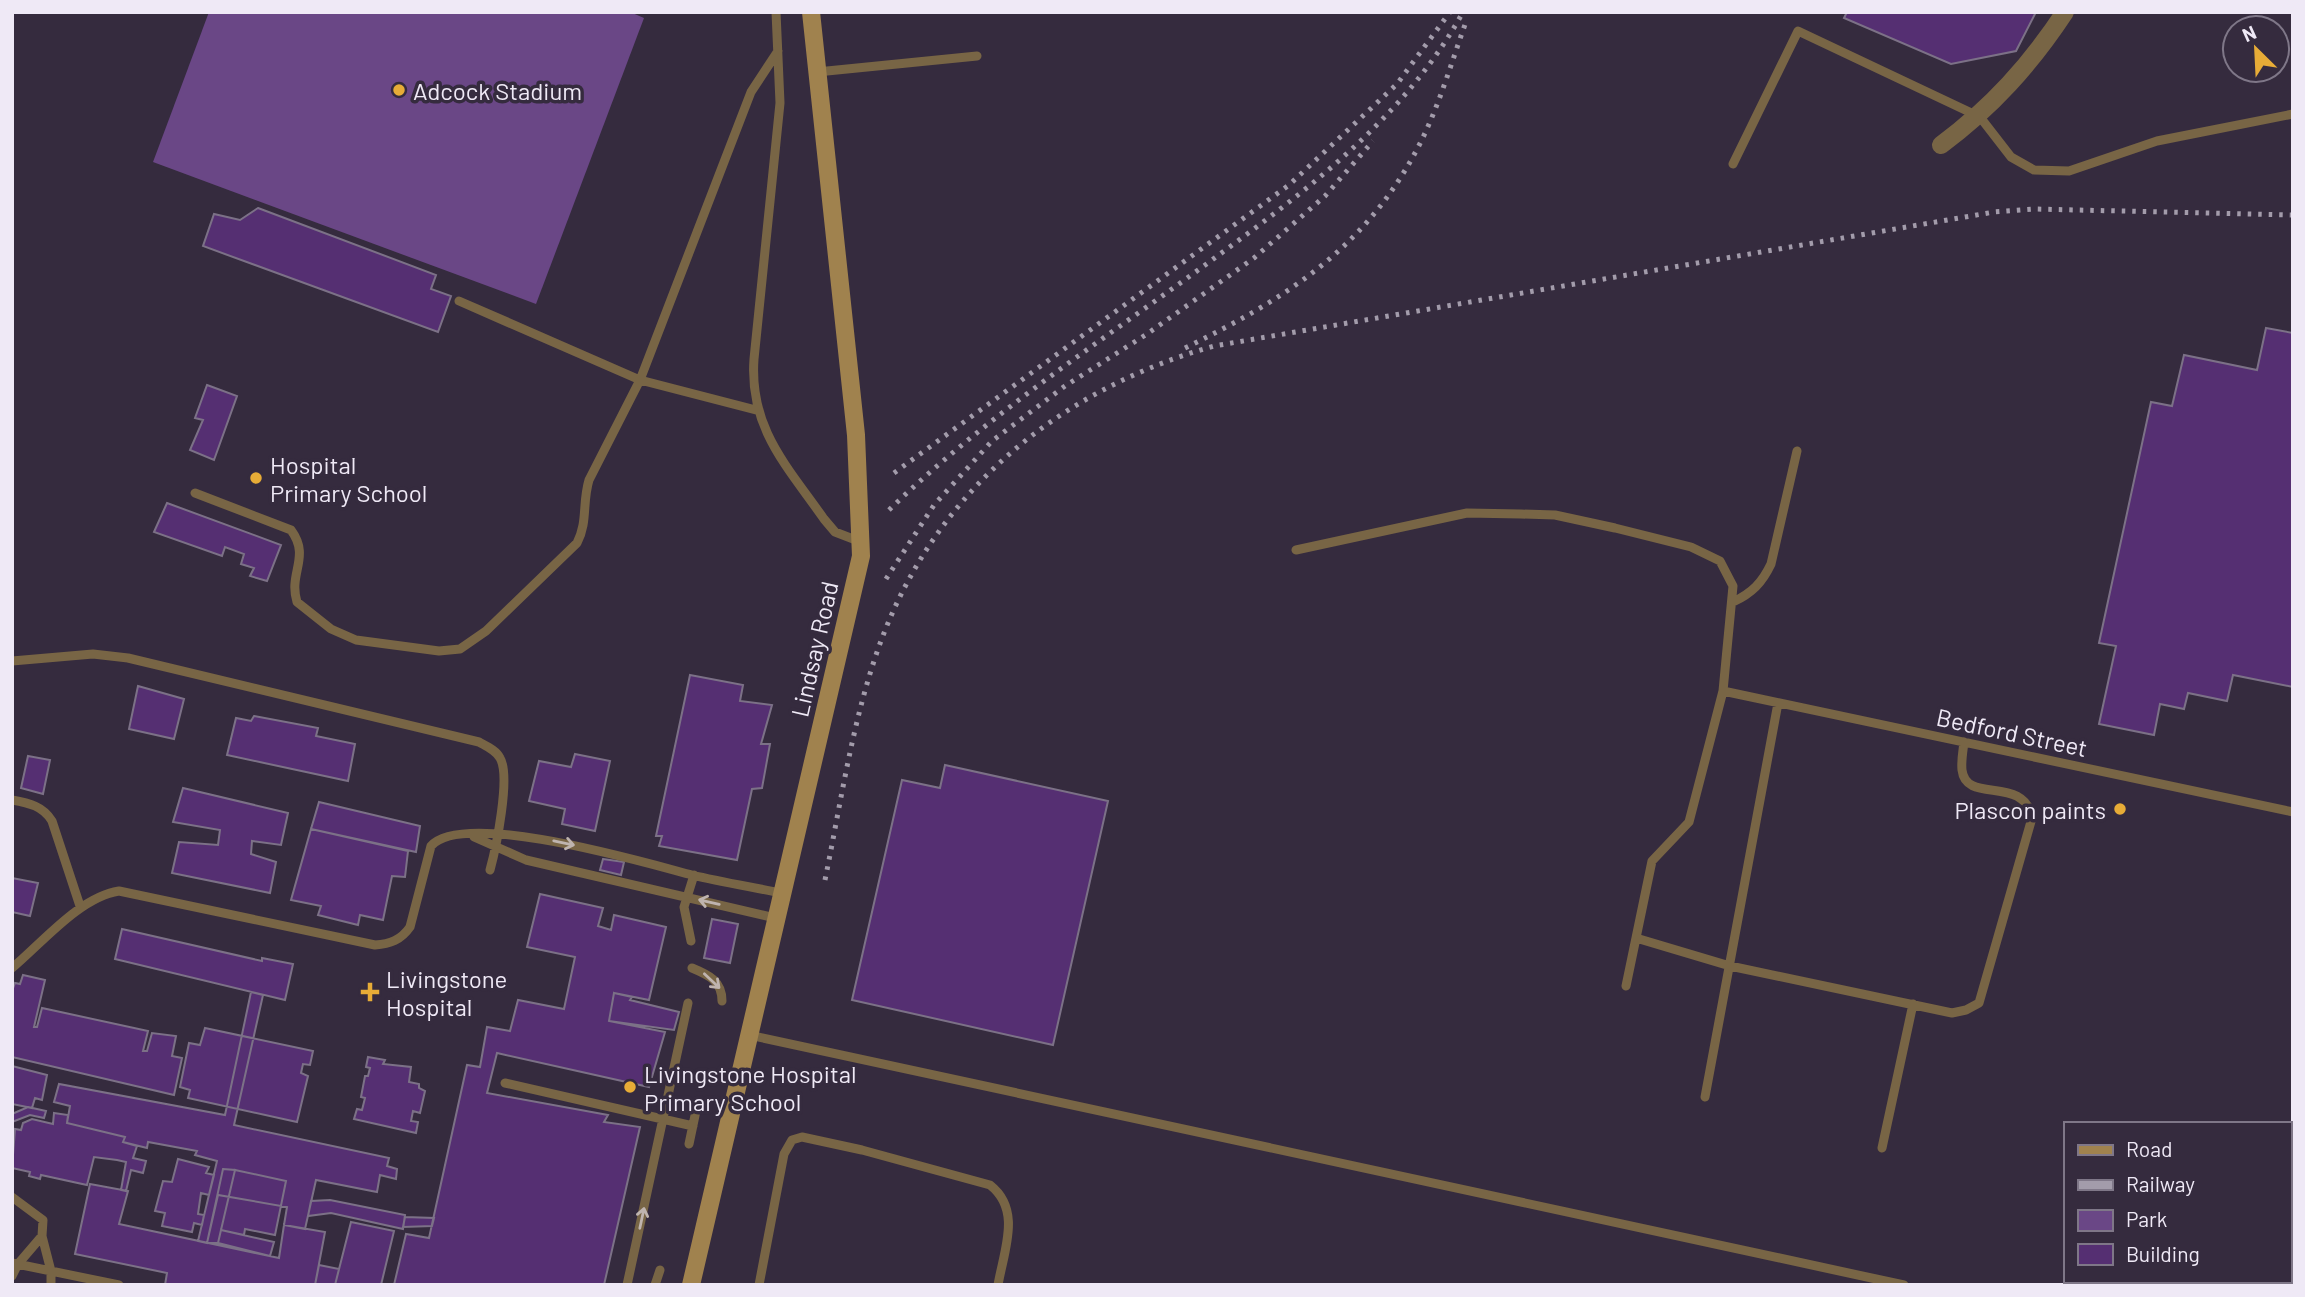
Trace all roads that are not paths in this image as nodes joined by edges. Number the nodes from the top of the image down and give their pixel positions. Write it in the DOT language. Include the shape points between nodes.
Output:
graph roads {
  1 [pos="776,12"];
  2 [pos="811,12"];
  3 [pos="2065,12"];
  4 [pos="778,51"];
  5 [pos="978,56"];
  6 [pos="817,72"];
  7 [pos="2293,114"];
  8 [pos="1980,117"];
  9 [pos="1941,145"];
  10 [pos="1733,164"];
  11 [pos="459,301"];
  12 [pos="640,380"];
  13 [pos="756,410"];
  14 [pos="1797,451"];
  15 [pos="195,493"];
  16 [pos="861,542"];
  17 [pos="1296,550"];
  18 [pos="1733,602"];
  19 [pos="12,661"];
  20 [pos="1723,691"];
  21 [pos="1778,703"];
  22 [pos="1964,742"];
  23 [pos="12,800"];
  24 [pos="2293,812"];
  25 [pos="470,835"];
  26 [pos="497,835"];
  27 [pos="496,847"];
  28 [pos="490,870"];
  29 [pos="694,875"];
  30 [pos="781,892"];
  31 [pos="687,897"];
  32 [pos="80,906"];
  33 [pos="775,918"];
  34 [pos="1636,938"];
  35 [pos="691,941"];
  36 [pos="1730,965"];
  37 [pos="12,968"];
  38 [pos="692,968"];
  39 [pos="1626,986"];
  40 [pos="722,1001"];
  41 [pos="688,1003"];
  42 [pos="1913,1004"];
  43 [pos="748,1035"];
  44 [pos="505,1083"];
  45 [pos="1705,1097"];
  46 [pos="697,1106"];
  47 [pos="663,1120"];
  48 [pos="693,1126"];
  49 [pos="689,1144"];
  50 [pos="1882,1148"];
  51 [pos="12,1197"];
  52 [pos="42,1236"];
  53 [pos="15,1263"];
  54 [pos="660,1270"];
  55 [pos="51,1271"];
  56 [pos="12,1276"];
  57 [pos="116,1284"];
  58 [pos="627,1284"];
  59 [pos="51,1285"];
  60 [pos="655,1285"];
  61 [pos="691,1285"];
  62 [pos="759,1285"];
  63 [pos="998,1285"];
  64 [pos="1904,1285"];
  1 -- 4 [label="lane"];
  2 -- 6 [label="street, Lindsay Road"];
  3 -- 8 [label="street" via="2039,52"];
  4 -- 12 [label="lane" via="751,92"];
  4 -- 13 [label="lane" via="779,116 752,378"];
  5 -- 6 [label="lane"];
  6 -- 16 [label="street, Lindsay Road" via="856,435"];
  7 -- 8 [label="lane" via="2157,141 2070,171 2034,170 2011,157"];
  8 -- 9 [label="street"];
  8 -- 10 [label="lane" via="1798,31"];
  11 -- 12 [label="lane"];
  12 -- 13 [label="lane"];
  12 -- 15 [label="lane" via="589,480 584,529 577,543 486,631 460,649 439,651 356,640 331,629 297,602 293,581 302,552 291,530"];
  13 -- 16 [label="lane" via="762,427 824,519 835,532"];
  14 -- 18 [label="lane" via="1771,564 1763,582"];
  16 -- 30 [label="street, Lindsay Road" via="857,576"];
  17 -- 18 [label="lane" via="1467,513 1555,516 1709,553 1729,575"];
  18 -- 20 [label="lane"];
  19 -- 26 [label="lane" via="93,654 128,658 479,741 496,753 504,767"];
  20 -- 21 [label="lane, Bedford Street"];
  20 -- 34 [label="lane" via="1689,821 1652,861"];
  21 -- 22 [label="lane, Bedford Street"];
  21 -- 36 [label="lane"];
  22 -- 24 [label="lane, Bedford Street"];
  22 -- 42 [label="lane" via="1966,782 2022,796 2032,818 1979,1003 1952,1013"];
  23 -- 32 [label="lane" via="37,806 52,821"];
  25 -- 26 [label="lane"];
  25 -- 27 [label="lane"];
  25 -- 32 [label="lane" via="444,837 431,846 410,927 403,937 384,944 128,892 108,893"];
  26 -- 27 [label="lane"];
  26 -- 29 [label="lane, one-way" via="567,844"];
  27 -- 28 [label="lane"];
  27 -- 31 [label="lane" via="526,860"];
  29 -- 30 [label="lane"];
  29 -- 31 [label="lane"];
  30 -- 33 [label="street, Lindsay Road"];
  33 -- 31 [label="lane, one-way"];
  31 -- 35 [label="lane" via="685,915"];
  32 -- 37 [label="lane"];
  33 -- 43 [label="street, Lindsay Road"];
  34 -- 36 [label="lane"];
  34 -- 39 [label="lane"];
  36 -- 42 [label="lane"];
  36 -- 45 [label="lane"];
  38 -- 40 [label="lane, one-way" via="714,979"];
  41 -- 47 [label="lane"];
  42 -- 50 [label="lane"];
  43 -- 61 [label="street, Lindsay Road"];
  43 -- 64 [label="lane"];
  44 -- 47 [label="lane"];
  46 -- 48 [label="lane"];
  47 -- 48 [label="lane"];
  58 -- 47 [label="lane, one-way"];
  48 -- 49 [label="lane"];
  51 -- 52 [label="lane" via="41,1216"];
  52 -- 53 [label="lane"];
  52 -- 55 [label="lane"];
  53 -- 55 [label="lane"];
  53 -- 56 [label="lane"];
  54 -- 60 [label="lane"];
  55 -- 57 [label="lane"];
  55 -- 59 [label="lane"];
  62 -- 63 [label="lane" via="784,1154 792,1140 802,1137 990,1185 1001,1194 1010,1214"];
}
